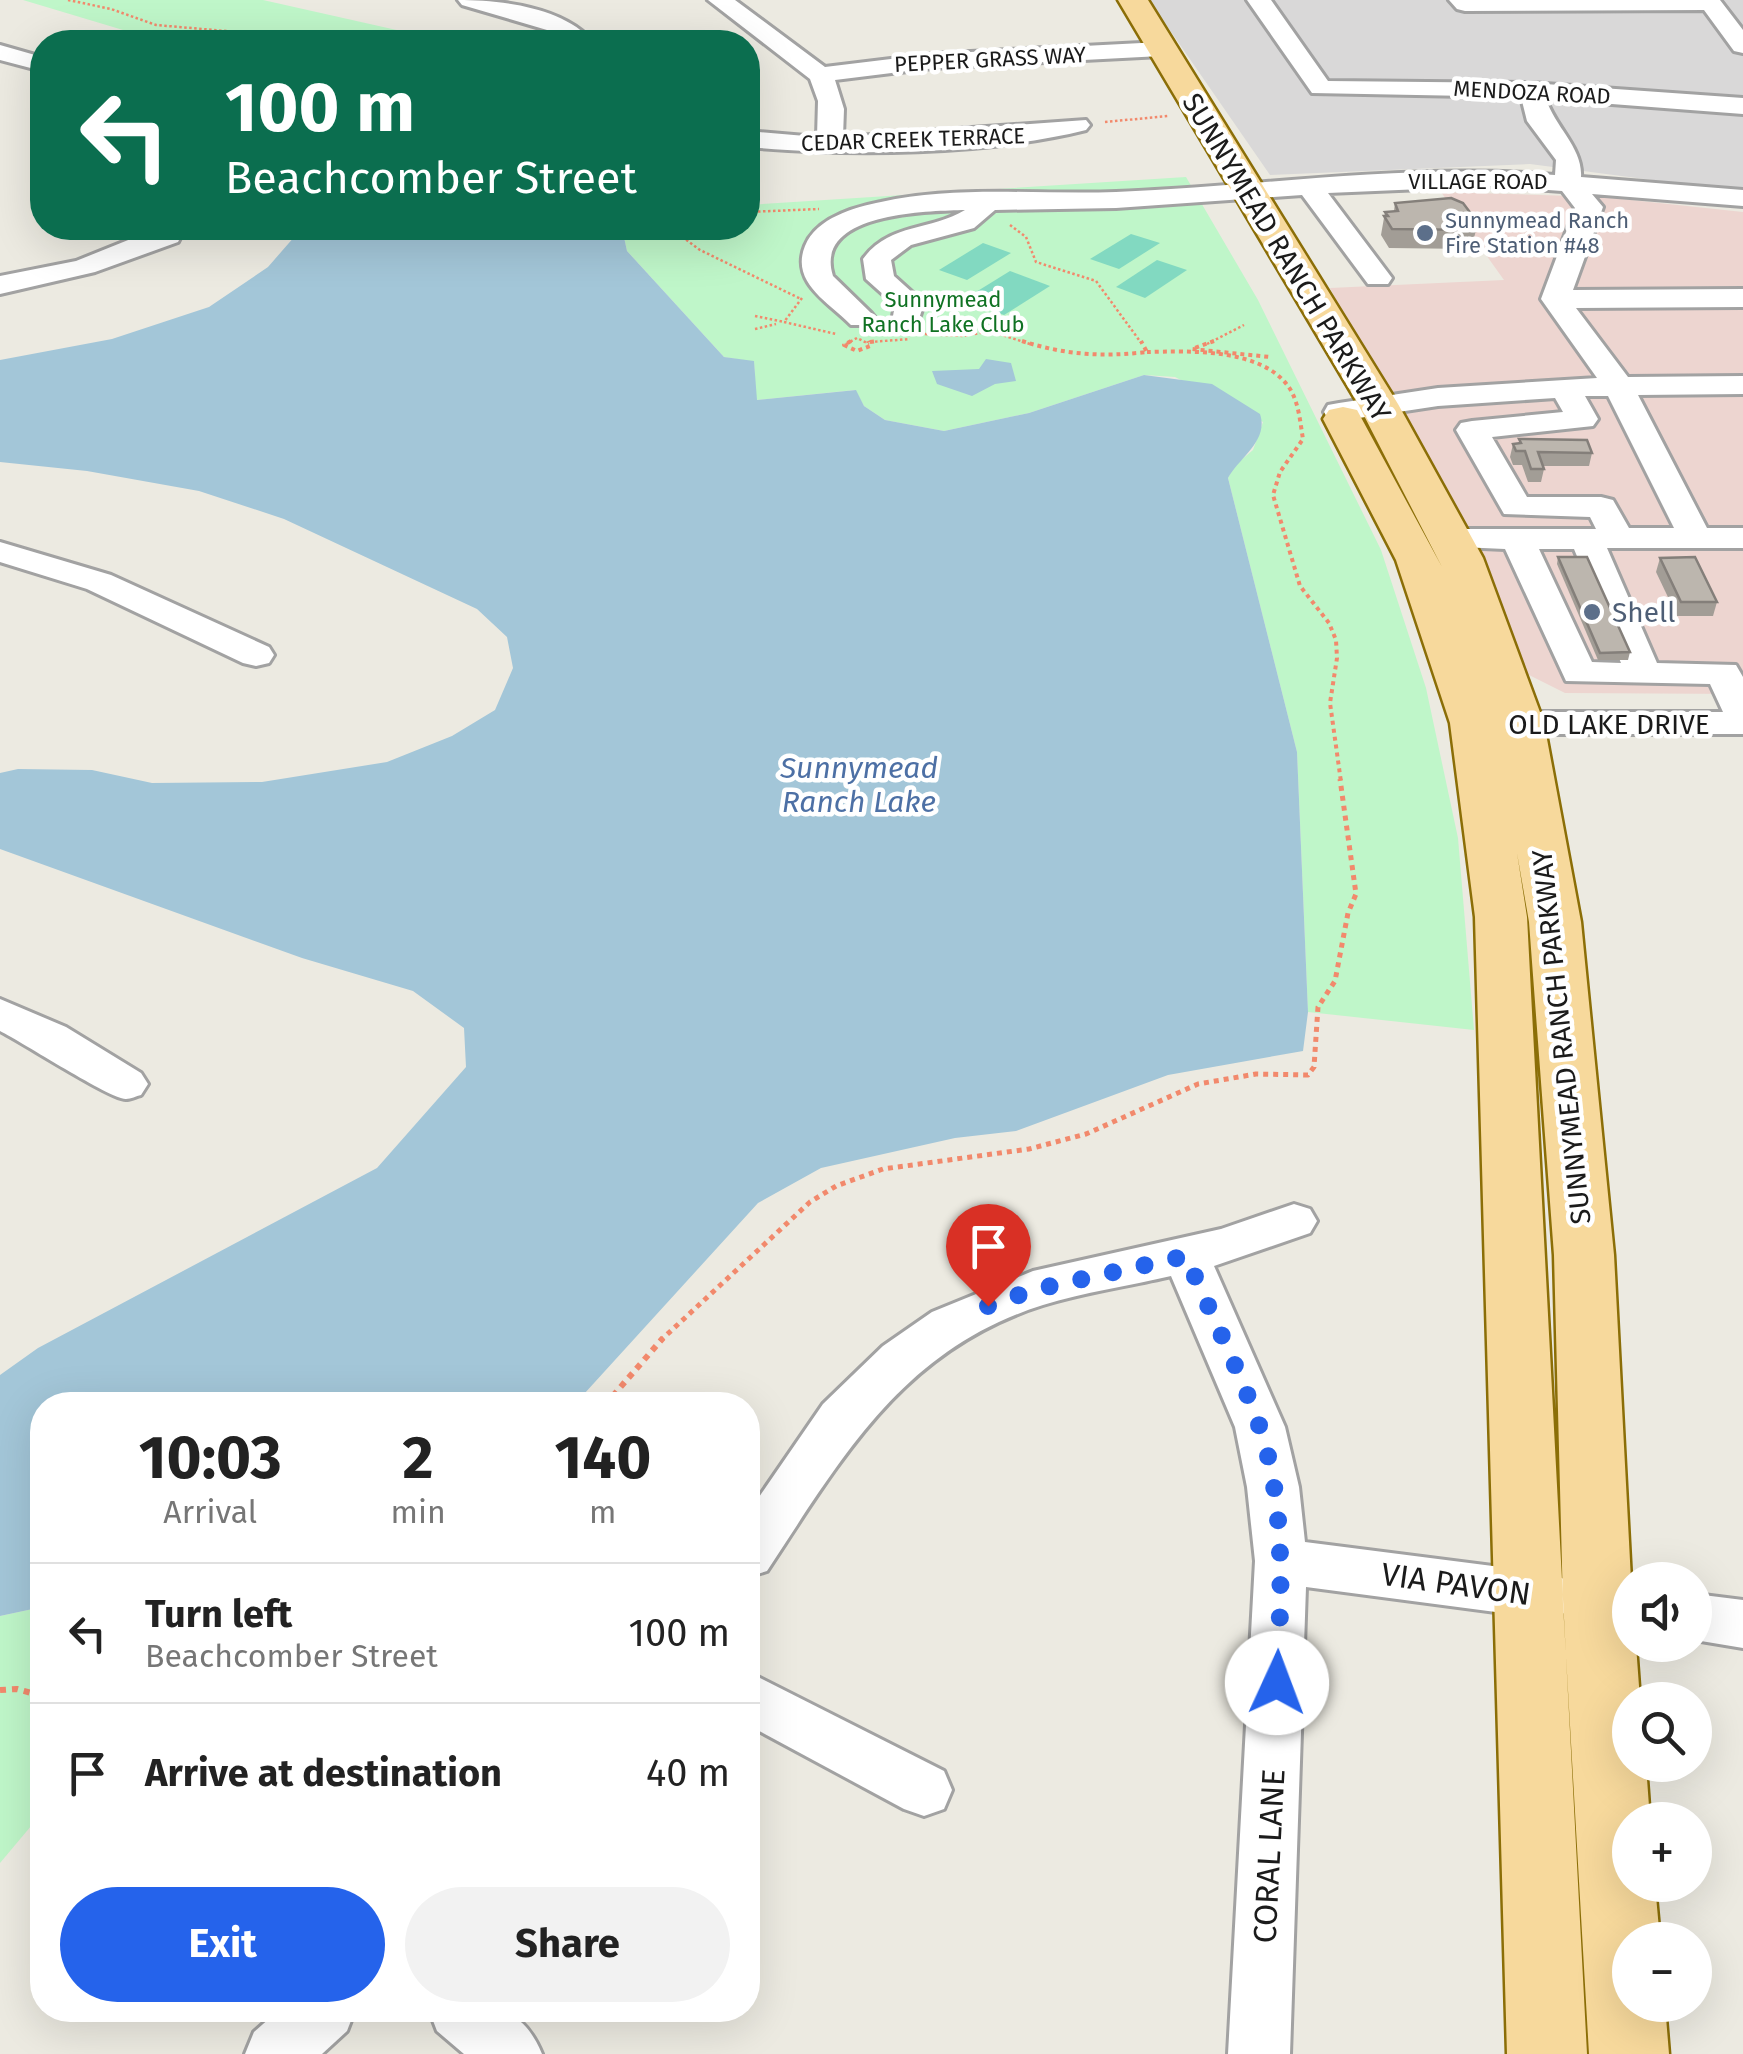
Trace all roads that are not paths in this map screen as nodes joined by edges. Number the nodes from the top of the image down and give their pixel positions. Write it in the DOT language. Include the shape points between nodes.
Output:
graph roads {
  1 [pos="470,0"];
  2 [pos="720,0"];
  3 [pos="1102,0"];
  4 [pos="1133,0"];
  5 [pos="1260,0"];
  6 [pos="1461,0"];
  7 [pos="1709,1"];
  8 [pos="563,30"];
  9 [pos="759,30"];
  10 [pos="760,30"];
  11 [pos="1743,46"];
  12 [pos="1146,50"];
  13 [pos="0,52"];
  14 [pos="30,61"];
  15 [pos="820,76"];
  16 [pos="1530,90"];
  17 [pos="1743,106"];
  18 [pos="1077,125"];
  19 [pos="760,140"];
  20 [pos="828,146"];
  21 [pos="1568,182"];
  22 [pos="1310,188"];
  23 [pos="1231,194"];
  24 [pos="1743,198"];
  25 [pos="994,212"];
  26 [pos="151,240"];
  27 [pos="1378,278"];
  28 [pos="0,285"];
  29 [pos="1743,298"];
  30 [pos="1555,299"];
  31 [pos="1743,385"];
  32 [pos="1618,386"];
  33 [pos="1566,390"];
  34 [pos="1378,404"];
  35 [pos="1339,412"];
  36 [pos="1517,538"];
  37 [pos="1602,538"];
  38 [pos="1694,538"];
  39 [pos="1743,538"];
  40 [pos="1450,539"];
  41 [pos="0,552"];
  42 [pos="256,655"];
  43 [pos="1644,674"];
  44 [pos="1743,719"];
  45 [pos="1497,723"];
  46 [pos="0,1014"];
  47 [pos="126,1084"];
  48 [pos="1294,1221"];
  49 [pos="1186,1256"];
  50 [pos="760,1537"];
  51 [pos="1281,1561"];
  52 [pos="1612,1583"];
  53 [pos="1527,1593"];
  54 [pos="1612,1606"];
  55 [pos="1712,1620"];
  56 [pos="1743,1624"];
  57 [pos="1616,1662"];
  58 [pos="760,1702"];
  59 [pos="924,1790"];
  60 [pos="312,2022"];
  61 [pos="473,2022"];
  62 [pos="276,2054"];
  63 [pos="511,2054"];
  64 [pos="1260,2054"];
  65 [pos="1546,2054"];
  66 [pos="1629,2054"];
  1 -- 8 [label="street"];
  2 -- 9 [label="street"];
  3 -- 12 [label="main road, SUNNYMEAD RANCH PARKWAY"];
  4 -- 12 [label="main road, SUNNYMEAD RANCH PARKWAY"];
  5 -- 16 [label="street, MENDOZA ROAD" via="1321,88"];
  6 -- 7 [label="street" via="1524,6"];
  7 -- 11 [label="street"];
  10 -- 15 [label="street"];
  12 -- 15 [label="street, PEPPER GRASS WAY" via="932,60"];
  12 -- 23 [label="main road, SUNNYMEAD RANCH PARKWAY"];
  12 -- 23 [label="main road, SUNNYMEAD RANCH PARKWAY" via="1168,116"];
  13 -- 14 [label="street"];
  15 -- 20 [label="street" via="832,110"];
  16 -- 17 [label="street, MENDOZA ROAD"];
  16 -- 21 [label="street" via="1540,121 1569,160"];
  18 -- 20 [label="street, CEDAR CREEK TERRACE" via="1035,134"];
  19 -- 20 [label="street, CEDAR CREEK TERRACE"];
  21 -- 22 [label="street, VILLAGE ROAD" via="1420,179"];
  21 -- 24 [label="street, VILLAGE ROAD"];
  21 -- 30 [label="street" via="1589,206"];
  22 -- 23 [label="street, VILLAGE ROAD"];
  22 -- 27 [label="street"];
  23 -- 25 [label="street, VILLAGE ROAD"];
  23 -- 34 [label="main road, SUNNYMEAD RANCH PARKWAY"];
  23 -- 35 [label="main road, SUNNYMEAD RANCH PARKWAY"];
  25 -- 25 [label="street, VILLAGE ROAD" via="882,250 880,279 910,303 886,329 824,287 816,268 822,242 876,210 923,202"];
  26 -- 28 [label="street" via="88,267"];
  29 -- 30 [label="street"];
  30 -- 32 [label="street"];
  31 -- 32 [label="street"];
  32 -- 33 [label="street"];
  32 -- 38 [label="street"];
  33 -- 34 [label="street"];
  33 -- 37 [label="street" via="1582,419 1472,430 1516,506 1601,507"];
  34 -- 35 [label="street"];
  34 -- 40 [label="main road, SUNNYMEAD RANCH PARKWAY"];
  35 -- 45 [label="main road, SUNNYMEAD RANCH PARKWAY"];
  36 -- 37 [label="street"];
  36 -- 40 [label="street"];
  36 -- 43 [label="street" via="1579,673"];
  37 -- 38 [label="street"];
  37 -- 43 [label="street"];
  38 -- 39 [label="street"];
  40 -- 45 [label="main road, SUNNYMEAD RANCH PARKWAY"];
  41 -- 42 [label="street" via="112,588"];
  43 -- 44 [label="street" via="1723,673"];
  44 -- 45 [label="street, OLD LAKE DRIVE"];
  45 -- 52 [label="main road, SUNNYMEAD RANCH PARKWAY" via="1555,922"];
  45 -- 53 [label="main road, SUNNYMEAD RANCH PARKWAY"];
  46 -- 47 [label="street"];
  48 -- 49 [label="street"];
  49 -- 50 [label="street" via="1033,1290 949,1325 900,1360 840,1418"];
  49 -- 51 [label="street, CORAL LANE" via="1260,1427"];
  51 -- 53 [label="street, VIA PAVON"];
  51 -- 64 [label="street, CORAL LANE"];
  53 -- 54 [label="street, VIA PAVON"];
  53 -- 65 [label="main road, SUNNYMEAD RANCH PARKWAY"];
  55 -- 56 [label="street"];
  57 -- 66 [label="main road, SUNNYMEAD RANCH PARKWAY"];
  58 -- 59 [label="street"];
  60 -- 62 [label="street"];
  61 -- 63 [label="street"];
}
